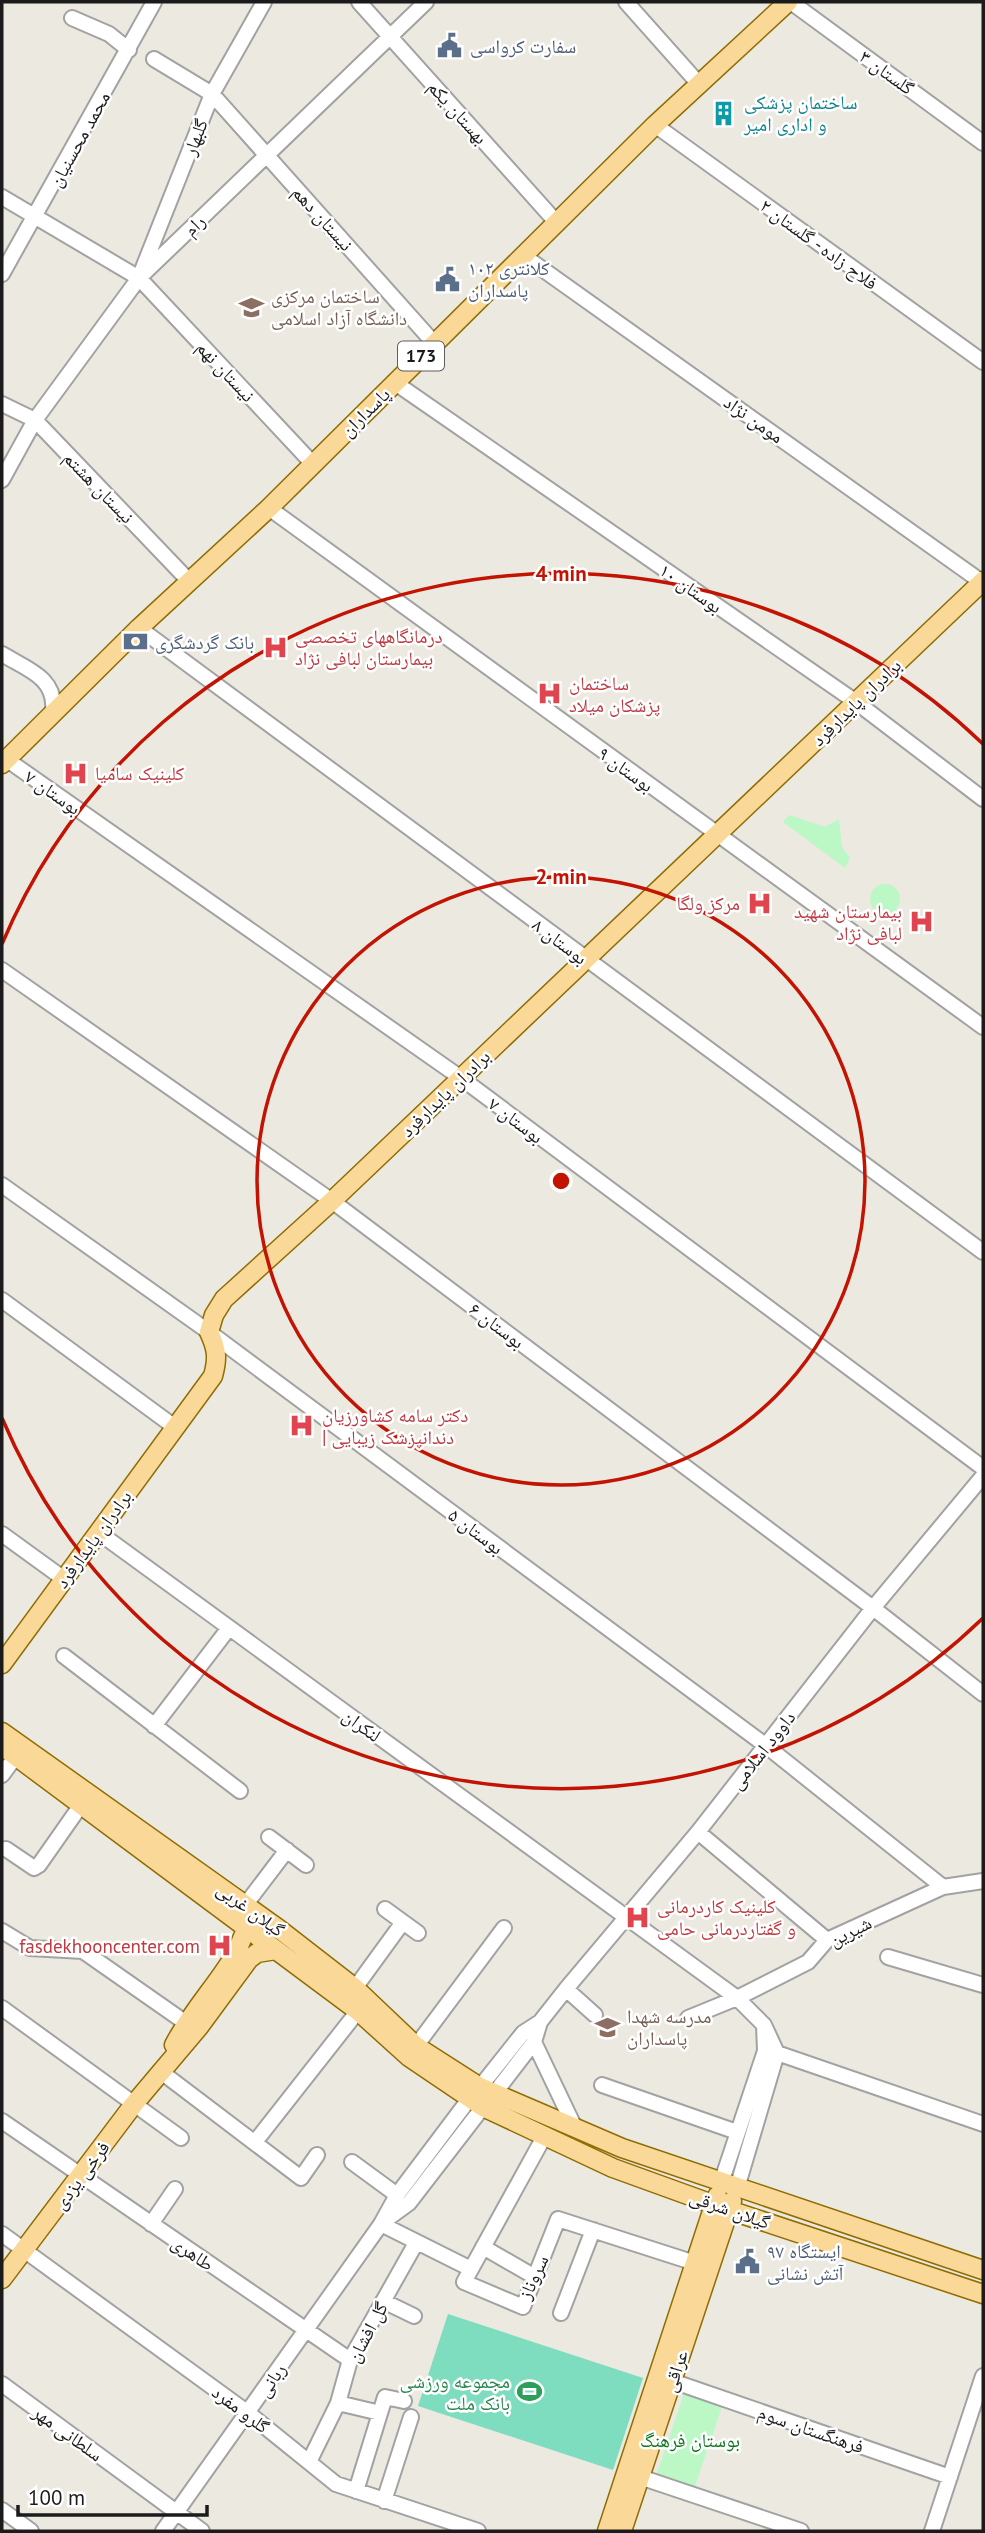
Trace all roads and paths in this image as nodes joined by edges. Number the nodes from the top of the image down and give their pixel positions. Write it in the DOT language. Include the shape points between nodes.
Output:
graph roads {
  1 [pos="154,2"];
  2 [pos="264,2"];
  3 [pos="359,2"];
  4 [pos="426,2"];
  5 [pos="626,2"];
  6 [pos="789,2"];
  7 [pos="72,18"];
  8 [pos="390,36"];
  9 [pos="129,50"];
  10 [pos="154,59"];
  11 [pos="699,84"];
  12 [pos="212,94"];
  13 [pos="655,125"];
  14 [pos="983,143"];
  15 [pos="266,154"];
  16 [pos="2,197"];
  17 [pos="36,216"];
  18 [pos="557,223"];
  19 [pos="524,256"];
  20 [pos="2,274"];
  21 [pos="139,278"];
  22 [pos="434,343"];
  23 [pos="983,362"];
  24 [pos="394,383"];
  25 [pos="2,404"];
  26 [pos="35,420"];
  27 [pos="313,464"];
  28 [pos="2,481"];
  29 [pos="269,508"];
  30 [pos="189,581"];
  31 [pos="983,582"];
  32 [pos="139,628"];
  33 [pos="2,654"];
  34 [pos="856,702"];
  35 [pos="53,710"];
  36 [pos="4,761"];
  37 [pos="983,799"];
  38 [pos="716,835"];
  39 [pos="586,959"];
  40 [pos="2,970"];
  41 [pos="983,1027"];
  42 [pos="461,1078"];
  43 [pos="2,1185"];
  44 [pos="332,1201"];
  45 [pos="983,1252"];
  46 [pos="2,1300"];
  47 [pos="209,1332"];
  48 [pos="176,1428"];
  49 [pos="983,1468"];
  50 [pos="983,1476"];
  51 [pos="98,1532"];
  52 [pos="2,1534"];
  53 [pos="64,1579"];
  54 [pos="873,1608"];
  55 [pos="229,1628"];
  56 [pos="64,1656"];
  57 [pos="2,1664"];
  58 [pos="983,1694"];
  59 [pos="154,1726"];
  60 [pos="2,1732"];
  61 [pos="2,1745"];
  62 [pos="765,1745"];
  63 [pos="16,1756"];
  64 [pos="2,1775"];
  65 [pos="240,1791"];
  66 [pos="81,1805"];
  67 [pos="698,1832"];
  68 [pos="269,1837"];
  69 [pos="6,1849"];
  70 [pos="287,1850"];
  71 [pos="306,1865"];
  72 [pos="983,1881"];
  73 [pos="943,1887"];
  74 [pos="385,1909"];
  75 [pos="250,1915"];
  76 [pos="627,1917"];
  77 [pos="403,1922"];
  78 [pos="504,1928"];
  79 [pos="279,1929"];
  80 [pos="2,1931"];
  81 [pos="418,1933"];
  82 [pos="827,1940"];
  83 [pos="272,1947"];
  84 [pos="888,1958"];
  85 [pos="983,1985"];
  86 [pos="355,1988"];
  87 [pos="566,1989"];
  88 [pos="737,1998"];
  89 [pos="2,2008"];
  90 [pos="358,2011"];
  91 [pos="595,2015"];
  92 [pos="688,2018"];
  93 [pos="541,2022"];
  94 [pos="186,2023"];
  95 [pos="764,2025"];
  96 [pos="534,2042"];
  97 [pos="416,2046"];
  98 [pos="777,2053"];
  99 [pos="160,2071"];
  100 [pos="602,2085"];
  101 [pos="482,2097"];
  102 [pos="134,2104"];
  103 [pos="2,2121"];
  104 [pos="983,2124"];
  105 [pos="575,2129"];
  106 [pos="737,2132"];
  107 [pos="545,2135"];
  108 [pos="181,2138"];
  109 [pos="255,2142"];
  110 [pos="317,2155"];
  111 [pos="352,2162"];
  112 [pos="81,2176"];
  113 [pos="729,2185"];
  114 [pos="175,2189"];
  115 [pos="397,2195"];
  116 [pos="762,2196"];
  117 [pos="721,2207"];
  118 [pos="755,2218"];
  119 [pos="151,2224"];
  120 [pos="381,2224"];
  121 [pos="593,2230"];
  122 [pos="2,2234"];
  123 [pos="884,2237"];
  124 [pos="416,2243"];
  125 [pos="483,2247"];
  126 [pos="23,2250"];
  127 [pos="877,2259"];
  128 [pos="695,2263"];
  129 [pos="471,2269"];
  130 [pos="983,2270"];
  131 [pos="535,2277"];
  132 [pos="2,2279"];
  133 [pos="983,2294"];
  134 [pos="383,2301"];
  135 [pos="561,2313"];
  136 [pos="414,2316"];
  137 [pos="305,2331"];
  138 [pos="350,2360"];
  139 [pos="983,2376"];
  140 [pos="672,2381"];
  141 [pos="2,2384"];
  142 [pos="404,2400"];
  143 [pos="338,2403"];
  144 [pos="248,2413"];
  145 [pos="380,2413"];
  146 [pos="411,2417"];
  147 [pos="309,2462"];
  148 [pos="640,2477"];
  149 [pos="950,2477"];
  150 [pos="356,2491"];
  151 [pos="384,2501"];
  152 [pos="2,2510"];
  153 [pos="178,2513"];
  154 [pos="31,2531"];
  155 [pos="163,2531"];
  156 [pos="202,2531"];
  157 [pos="478,2531"];
  158 [pos="607,2531"];
  159 [pos="622,2531"];
  160 [pos="801,2531"];
  161 [pos="932,2531"];
  1 -- 9 [label="street, محمد محسنیان"];
  2 -- 12 [label="street, گلبهار"];
  3 -- 8 [label="street, بهستان یکم"];
  4 -- 8 [label="street, رام"];
  5 -- 11 [label="street"];
  6 -- 11 [label="main road, پاسداران / 173"];
  6 -- 14 [label="street, گلستان ۳"];
  7 -- 9 [label="street" via="109,34"];
  8 -- 15 [label="street, رام"];
  8 -- 18 [label="street, بهستان یکم"];
  9 -- 17 [label="street, محمد محسنیان"];
  10 -- 12 [label="street, نیستان دهم"];
  11 -- 13 [label="main road, پاسداران / 173"];
  12 -- 15 [label="street, نیستان دهم"];
  12 -- 21 [label="street, گلبهار"];
  13 -- 18 [label="main road, پاسداران / 173"];
  13 -- 23 [label="street, فلاح زاده - گلستان ۲"];
  15 -- 21 [label="street, رام"];
  15 -- 22 [label="street, نیستان دهم"];
  16 -- 17 [label="street, نیستان نهم"];
  17 -- 20 [label="street, محمد محسنیان"];
  17 -- 21 [label="street, نیستان نهم"];
  18 -- 19 [label="main road, پاسداران / 173"];
  19 -- 22 [label="main road, پاسداران / 173"];
  19 -- 31 [label="street, مومن نژاد"];
  21 -- 26 [label="street, رام"];
  21 -- 27 [label="street, نیستان نهم"];
  22 -- 24 [label="main road, پاسداران / 173"];
  24 -- 27 [label="main road, پاسداران / 173"];
  24 -- 34 [label="street, بوستان ۱۰"];
  25 -- 26 [label="street, نیستان هشتم"];
  26 -- 28 [label="street, رام"];
  26 -- 30 [label="street, نیستان هشتم"];
  27 -- 29 [label="main road, پاسداران / 173"];
  29 -- 30 [label="main road, پاسداران / 173"];
  29 -- 38 [label="street, بوستان ۹"];
  30 -- 32 [label="main road, پاسداران / 173"];
  31 -- 34 [label="main road, برادران پایدارفرد"];
  32 -- 35 [label="main road, پاسداران / 173"];
  32 -- 39 [label="street, بوستان ۸"];
  33 -- 35 [label="street" via="44,680 51,689"];
  34 -- 37 [label="street, بوستان ۱۰"];
  34 -- 38 [label="main road, برادران پایدارفرد"];
  35 -- 36 [label="main road, پاسداران / 173"];
  36 -- 42 [label="street, بوستان ۷"];
  38 -- 39 [label="main road, برادران پایدارفرد"];
  38 -- 41 [label="street, بوستان ۹"];
  39 -- 42 [label="main road, برادران پایدارفرد"];
  39 -- 45 [label="street, بوستان ۸"];
  40 -- 44 [label="street, بوستان ۶"];
  42 -- 44 [label="main road, برادران پایدارفرد"];
  42 -- 49 [label="street, بوستان ۷"];
  43 -- 47 [label="street, بوستان ۵"];
  44 -- 47 [label="main road, برادران پایدارفرد" via="224,1299"];
  44 -- 54 [label="street, بوستان ۶"];
  46 -- 48 [label="street"];
  47 -- 48 [label="main road, برادران پایدارفرد" via="217,1347 213,1376"];
  47 -- 62 [label="street, بوستان ۵"];
  48 -- 51 [label="main road, برادران پایدارفرد"];
  50 -- 54 [label="street, داوود اسلامی"];
  51 -- 53 [label="main road, برادران پایدارفرد"];
  51 -- 55 [label="street, لنکران"];
  52 -- 53 [label="street"];
  53 -- 57 [label="main road, برادران پایدارفرد"];
  54 -- 58 [label="street, بوستان ۶"];
  54 -- 62 [label="street, داوود اسلامی"];
  55 -- 59 [label="street"];
  55 -- 76 [label="street, لنکران"];
  56 -- 59 [label="street"];
  59 -- 65 [label="street"];
  60 -- 75 [label="main road, گیلان غربی"];
  61 -- 63 [label="main road, گیلان غربی"];
  62 -- 67 [label="street, داوود اسلامی"];
  62 -- 73 [label="street, بوستان ۵"];
  63 -- 64 [label="street"];
  63 -- 66 [label="main road, گیلان غربی"];
  66 -- 69 [label="street" via="34,1868"];
  66 -- 75 [label="main road, گیلان غربی"];
  67 -- 76 [label="street, داوود اسلامی"];
  67 -- 82 [label="street"];
  68 -- 70 [label="street"];
  70 -- 71 [label="street"];
  70 -- 75 [label="street"];
  72 -- 73 [label="street, شیرین"];
  73 -- 82 [label="street, شیرین"];
  74 -- 77 [label="street"];
  75 -- 79 [label="main road, گیلان غربی"];
  75 -- 83 [label="main road, گیلان غربی"];
  75 -- 94 [label="main road, فرخی یزدی" via="236,1951"];
  76 -- 87 [label="street, داوود اسلامی"];
  76 -- 88 [label="street, لنکران"];
  77 -- 81 [label="street"];
  77 -- 86 [label="street"];
  78 -- 97 [label="street"];
  79 -- 83 [label="main road"];
  79 -- 86 [label="main road, گیلان غربی"];
  80 -- 94 [label="street" via="30,1948 83,1951"];
  82 -- 88 [label="street, شیرین" via="808,1962"];
  83 -- 90 [label="main road, گیلان غربی"];
  83 -- 99 [label="main road, فرخی یزدی" via="249,1959"];
  84 -- 85 [label="street"];
  86 -- 97 [label="main road, گیلان غربی"];
  87 -- 91 [label="street"];
  87 -- 93 [label="street, داوود اسلامی"];
  88 -- 92 [label="street, شیرین"];
  88 -- 95 [label="street, لنکران"];
  89 -- 102 [label="street"];
  90 -- 101 [label="main road, گیلان غربی" via="408,2057"];
  90 -- 109 [label="street"];
  93 -- 96 [label="street, داوود اسلامی"];
  93 -- 101 [label="street, داوود اسلامی" via="523,2033"];
  94 -- 99 [label="main road, فرخی یزدی"];
  95 -- 98 [label="street"];
  95 -- 106 [label="street" via="765,2051"];
  96 -- 101 [label="street, داوود اسلامی"];
  96 -- 105 [label="street"];
  97 -- 101 [label="main road, گیلان غربی"];
  98 -- 104 [label="street"];
  98 -- 113 [label="street"];
  99 -- 102 [label="main road, فرخی یزدی"];
  99 -- 109 [label="street"];
  100 -- 106 [label="street"];
  101 -- 105 [label="main road, گیلان شرقی"];
  101 -- 107 [label="main road, گیلان شرقی"];
  101 -- 115 [label="street, داوود اسلامی"];
  101 -- 120 [label="street, داوود اسلامی" via="409,2203"];
  102 -- 108 [label="street"];
  102 -- 112 [label="main road, فرخی یزدی"];
  103 -- 112 [label="street, طاهری"];
  105 -- 113 [label="main road, گیلان شرقی"];
  106 -- 113 [label="street"];
  107 -- 117 [label="main road, گیلان شرقی" via="613,2168"];
  107 -- 125 [label="street"];
  109 -- 110 [label="street" via="301,2178"];
  111 -- 115 [label="street"];
  112 -- 119 [label="street, طاهری"];
  112 -- 126 [label="main road, فرخی یزدی"];
  113 -- 116 [label="main road, گیلان شرقی"];
  113 -- 117 [label="main road"];
  114 -- 119 [label="street"];
  115 -- 120 [label="street, داوود اسلامی"];
  116 -- 118 [label="main road"];
  116 -- 123 [label="main road, گیلان شرقی"];
  117 -- 118 [label="main road, گیلان شرقی"];
  117 -- 128 [label="main road, عراقی"];
  117 -- 140 [label="main road, عراقی"];
  118 -- 127 [label="main road, گیلان شرقی"];
  119 -- 137 [label="street, طاهری"];
  120 -- 124 [label="street"];
  120 -- 137 [label="street, داوود اسلامی"];
  121 -- 128 [label="street, سروناز"];
  121 -- 131 [label="street, سروناز" via="558,2219"];
  121 -- 135 [label="street"];
  122 -- 126 [label="street, گلرو مفرد"];
  123 -- 127 [label="main road"];
  123 -- 130 [label="main road, گیلان شرقی"];
  124 -- 129 [label="street"];
  124 -- 134 [label="street, گل افشان"];
  125 -- 129 [label="street"];
  125 -- 131 [label="street"];
  126 -- 132 [label="main road, فرخی یزدی"];
  126 -- 144 [label="street, گلرو مفرد"];
  127 -- 133 [label="main road, گیلان شرقی"];
  128 -- 158 [label="main road, عراقی"];
  129 -- 131 [label="street, سروناز" via="464,2282 523,2307"];
  134 -- 136 [label="street"];
  134 -- 138 [label="street, گل افشان"];
  137 -- 138 [label="street, طاهری"];
  137 -- 144 [label="street, ربانی"];
  138 -- 143 [label="street, گل افشان"];
  139 -- 149 [label="street"];
  140 -- 148 [label="main road, عراقی"];
  140 -- 149 [label="street, فرهنگستان سوم"];
  141 -- 153 [label="street, سلطانی مهر"];
  142 -- 145 [label="street" via="385,2397"];
  143 -- 145 [label="street"];
  143 -- 147 [label="street, گل افشان"];
  144 -- 147 [label="street, گلرو مفرد"];
  144 -- 153 [label="street, ربانی"];
  145 -- 150 [label="street"];
  146 -- 151 [label="street"];
  147 -- 150 [label="street, گلرو مفرد" via="336,2484"];
  148 -- 159 [label="main road, عراقی"];
  148 -- 160 [label="street"];
  149 -- 161 [label="street"];
  150 -- 151 [label="street, گلرو مفرد"];
  151 -- 157 [label="street, گلرو مفرد"];
  152 -- 154 [label="street"];
  153 -- 155 [label="street, ربانی"];
  153 -- 156 [label="street, سلطانی مهر"];
}
